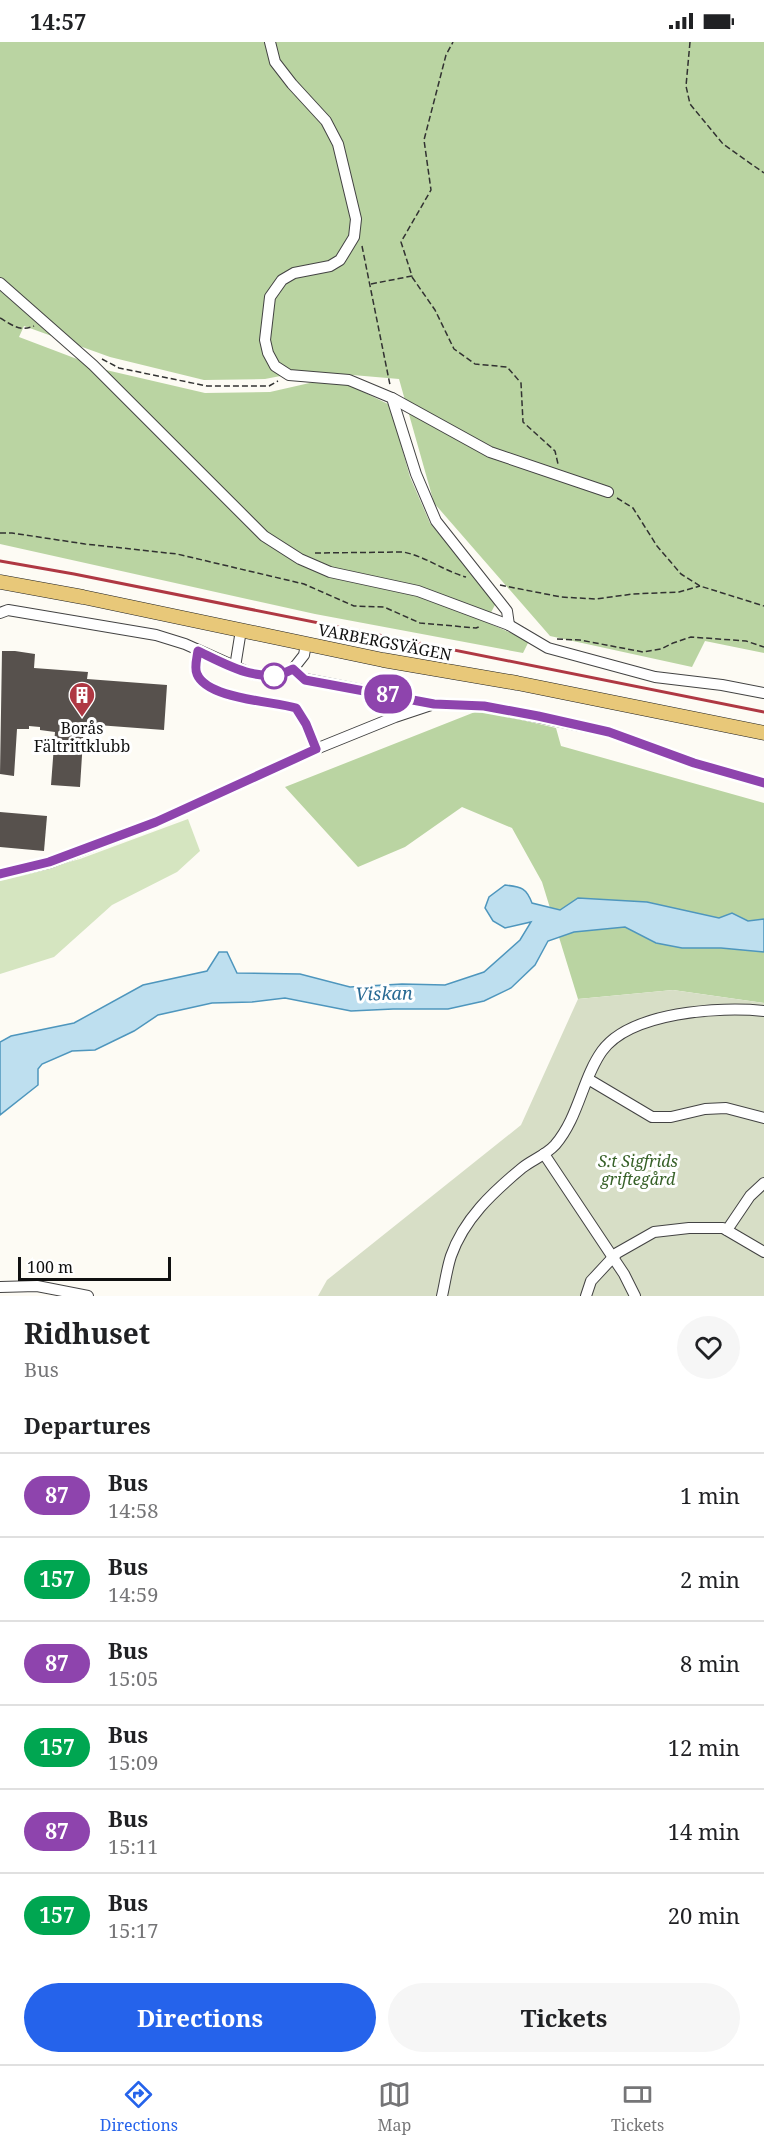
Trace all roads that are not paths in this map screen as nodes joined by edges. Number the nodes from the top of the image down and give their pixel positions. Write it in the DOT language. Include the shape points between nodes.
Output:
graph roads {
  1 [pos="270,42"];
  2 [pos="0,283"];
  3 [pos="392,398"];
  4 [pos="608,492"];
  5 [pos="0,582"];
  6 [pos="0,613"];
  7 [pos="509,625"];
  8 [pos="241,630"];
  9 [pos="306,644"];
  10 [pos="198,651"];
  11 [pos="235,667"];
  12 [pos="293,669"];
  13 [pos="764,693"];
  14 [pos="434,704"];
  15 [pos="764,733"];
  16 [pos="316,749"];
  17 [pos="764,783"];
  18 [pos="0,874"];
  19 [pos="764,1011"];
  20 [pos="588,1079"];
  21 [pos="764,1118"];
  22 [pos="544,1154"];
  23 [pos="764,1183"];
  24 [pos="727,1230"];
  25 [pos="764,1252"];
  26 [pos="612,1258"];
  27 [pos="0,1287"];
  28 [pos="88,1296"];
  29 [pos="442,1296"];
  30 [pos="586,1296"];
  31 [pos="635,1296"];
  1 -- 3 [label="street" via="275,62 326,121 338,144 356,219 354,237 340,260 330,266 294,273 282,280 270,297 265,340 268,353 275,366 289,375 349,381"];
  2 -- 7 [label="street" via="93,365 264,536 330,572 418,591"];
  3 -- 4 [label="street" via="490,452"];
  3 -- 7 [label="street" via="416,474 436,521 507,611"];
  5 -- 8 [label="main road, VARBERGSVÄGEN"];
  6 -- 10 [label="street" via="8,610 156,635"];
  7 -- 13 [label="street" via="548,648 590,660 655,677"];
  8 -- 9 [label="main road, VARBERGSVÄGEN"];
  8 -- 11 [label="street"];
  9 -- 12 [label="street" via="304,655"];
  9 -- 15 [label="main road, VARBERGSVÄGEN"];
  10 -- 11 [label="street"];
  10 -- 16 [label="street" via="195,672 202,683 250,701 296,708"];
  11 -- 12 [label="street" via="274,676"];
  12 -- 14 [label="street" via="305,680"];
  14 -- 16 [label="street"];
  14 -- 17 [label="street" via="484,706 609,732"];
  16 -- 18 [label="street" via="156,822 49,862"];
  19 -- 20 [label="street" via="743,1009 654,1018 612,1041 602,1051"];
  20 -- 21 [label="street" via="652,1118 726,1108"];
  20 -- 22 [label="street" via="570,1123"];
  22 -- 26 [label="street"];
  22 -- 29 [label="street" via="485,1200 462,1230"];
  23 -- 24 [label="street"];
  24 -- 25 [label="street"];
  24 -- 26 [label="street" via="689,1228 654,1232"];
  26 -- 30 [label="street" via="591,1281"];
  26 -- 31 [label="street"];
  27 -- 28 [label="street" via="37,1286"];
}
